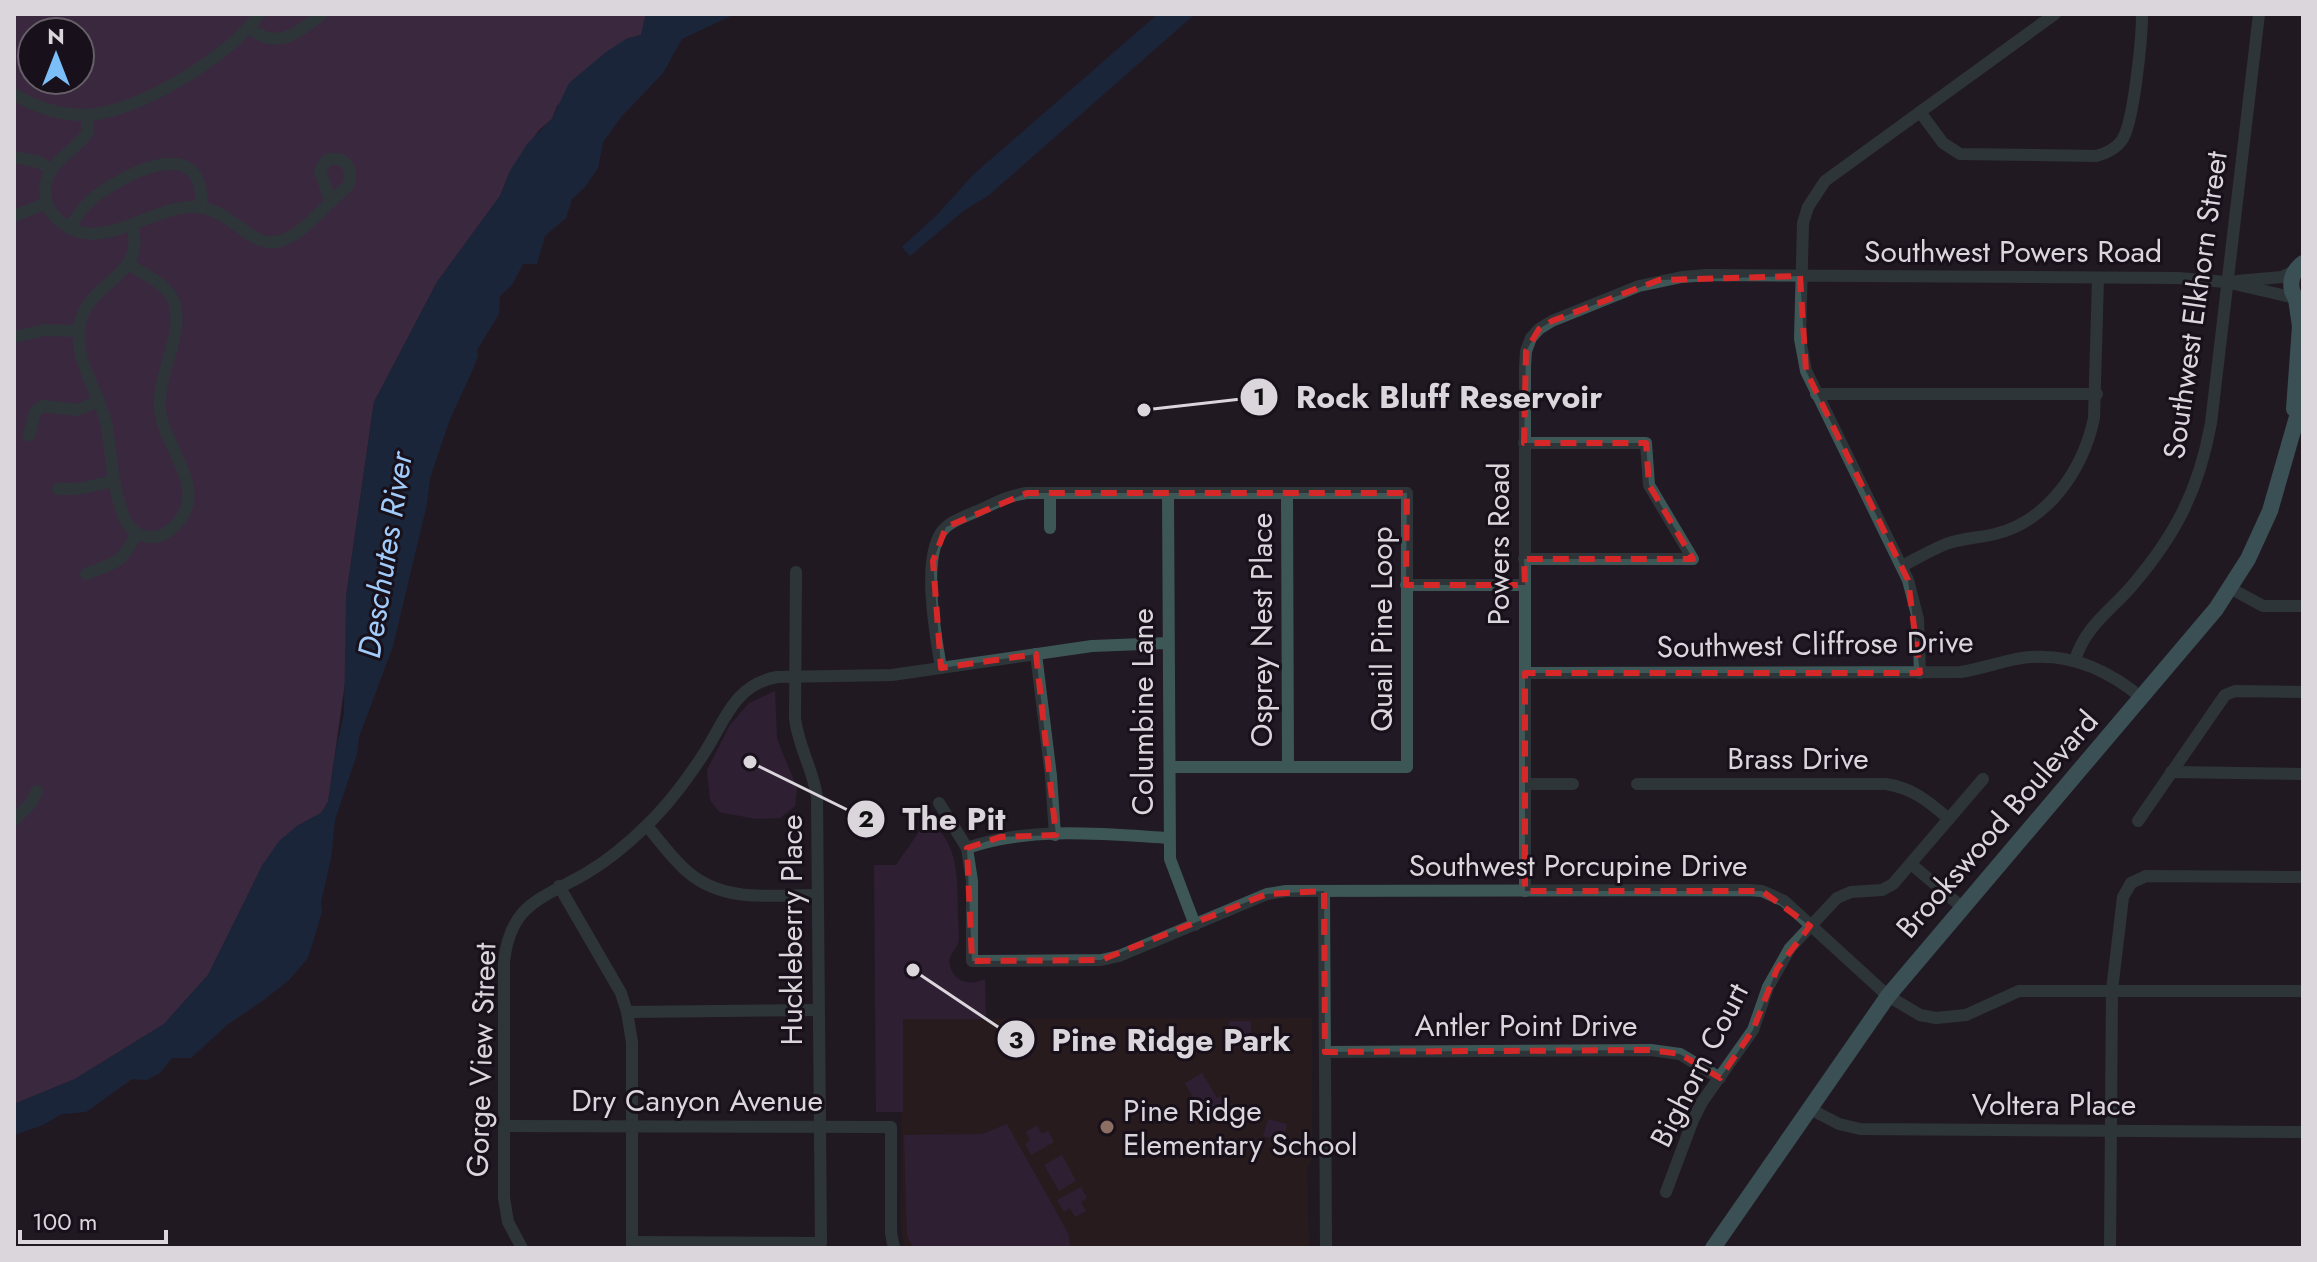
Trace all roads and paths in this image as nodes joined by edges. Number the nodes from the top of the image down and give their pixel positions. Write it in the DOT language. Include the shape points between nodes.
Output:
graph roads {
  1 [pos="259,14"];
  2 [pos="322,14"];
  3 [pos="2055,14"];
  4 [pos="2142,14"];
  5 [pos="2259,14"];
  6 [pos="249,28"];
  7 [pos="14,94"];
  8 [pos="1920,112"];
  9 [pos="87,115"];
  10 [pos="14,157"];
  11 [pos="51,169"];
  12 [pos="330,200"];
  13 [pos="47,203"];
  14 [pos="201,207"];
  15 [pos="14,216"];
  16 [pos="132,225"];
  17 [pos="69,228"];
  18 [pos="128,264"];
  19 [pos="2301,265"];
  20 [pos="1800,276"];
  21 [pos="2098,278"];
  22 [pos="2226,282"];
  23 [pos="2298,301"];
  24 [pos="78,331"];
  25 [pos="14,337"];
  26 [pos="1816,394"];
  27 [pos="2097,394"];
  28 [pos="2303,396"];
  29 [pos="99,401"];
  30 [pos="2294,422"];
  31 [pos="29,435"];
  32 [pos="1524,443"];
  33 [pos="114,481"];
  34 [pos="58,489"];
  35 [pos="1050,493"];
  36 [pos="1168,493"];
  37 [pos="1287,493"];
  38 [pos="1050,528"];
  39 [pos="137,533"];
  40 [pos="1524,559"];
  41 [pos="1902,566"];
  42 [pos="796,572"];
  43 [pos="86,574"];
  44 [pos="1406,585"];
  45 [pos="1525,585"];
  46 [pos="2230,588"];
  47 [pos="2303,606"];
  48 [pos="1168,643"];
  49 [pos="1036,654"];
  50 [pos="2075,660"];
  51 [pos="941,668"];
  52 [pos="1525,673"];
  53 [pos="1920,673"];
  54 [pos="795,676"];
  55 [pos="2303,692"];
  56 [pos="2142,698"];
  57 [pos="1170,767"];
  58 [pos="1288,767"];
  59 [pos="2171,772"];
  60 [pos="2303,774"];
  61 [pos="1983,779"];
  62 [pos="1525,784"];
  63 [pos="1573,784"];
  64 [pos="1637,784"];
  65 [pos="37,791"];
  66 [pos="939,803"];
  67 [pos="1949,819"];
  68 [pos="14,820"];
  69 [pos="2138,821"];
  70 [pos="647,826"];
  71 [pos="1055,835"];
  72 [pos="1169,838"];
  73 [pos="967,848"];
  74 [pos="1911,864"];
  75 [pos="2303,877"];
  76 [pos="559,886"];
  77 [pos="1324,891"];
  78 [pos="1525,891"];
  79 [pos="816,895"];
  80 [pos="1963,908"];
  81 [pos="1195,925"];
  82 [pos="1810,926"];
  83 [pos="2112,990"];
  84 [pos="2303,991"];
  85 [pos="1888,996"];
  86 [pos="818,1010"];
  87 [pos="627,1012"];
  88 [pos="1325,1052"];
  89 [pos="1720,1078"];
  90 [pos="1810,1109"];
  91 [pos="504,1126"];
  92 [pos="632,1126"];
  93 [pos="818,1126"];
  94 [pos="2111,1130"];
  95 [pos="2303,1132"];
  96 [pos="1666,1192"];
  97 [pos="632,1245"];
  98 [pos="522,1248"];
  99 [pos="894,1248"];
  100 [pos="1326,1248"];
  101 [pos="1713,1248"];
  102 [pos="2110,1248"];
  1 -- 6 [label="street"];
  2 -- 6 [label="street" via="286,38 273,40"];
  3 -- 8 [label="street"];
  4 -- 8 [label="street" via="2127,131 2106,153 1960,154 1943,143"];
  5 -- 22 [label="street, Southwest Elkhorn Street"];
  6 -- 9 [label="street" via="217,58 149,96 114,111"];
  7 -- 9 [label="street" via="36,106"];
  8 -- 20 [label="street" via="1815,193 1803,223"];
  9 -- 11 [label="street" via="85,137"];
  10 -- 11 [label="street"];
  11 -- 13 [label="street"];
  12 -- 14 [label="street" via="301,229 273,242 262,242 216,210"];
  13 -- 15 [label="street"];
  13 -- 17 [label="street"];
  14 -- 16 [label="street" via="172,210"];
  14 -- 17 [label="street" via="194,173 177,163 156,164 95,196"];
  16 -- 17 [label="street" via="102,233"];
  16 -- 18 [label="street" via="136,241"];
  18 -- 24 [label="street" via="89,299"];
  18 -- 39 [label="street" via="173,299 175,332 162,374 160,408 166,438 189,492 184,515 172,530 159,536"];
  19 -- 22 [label="street" via="2282,277"];
  19 -- 23 [label="main road, Brookswood Boulevard" via="2291,285"];
  20 -- 21 [label="street, Southwest Powers Road"];
  20 -- 26 [label="street" via="1802,355"];
  20 -- 32 [label="street, Powers Road" via="1659,280 1539,329 1526,351"];
  21 -- 22 [label="street, Southwest Powers Road"];
  21 -- 27 [label="street"];
  22 -- 23 [label="street"];
  22 -- 50 [label="street, Southwest Elkhorn Street" via="2208,439 2187,506 2168,541 2086,634"];
  23 -- 30 [label="main road, Brookswood Boulevard"];
  24 -- 25 [label="street" via="45,330"];
  24 -- 29 [label="street"];
  26 -- 27 [label="street"];
  26 -- 41 [label="street"];
  27 -- 41 [label="street" via="2082,457 2048,504 2015,527 1946,544"];
  28 -- 30 [label="main road, Brookswood Boulevard"];
  29 -- 31 [label="street" via="77,410 42,406"];
  29 -- 33 [label="street"];
  30 -- 46 [label="main road, Brookswood Boulevard" via="2270,511"];
  32 -- 40 [label="street, Powers Road"];
  32 -- 40 [label="street" via="1646,443 1649,485 1693,559"];
  33 -- 34 [label="street"];
  33 -- 39 [label="street" via="125,519"];
  35 -- 36 [label="street, Quail Pine Loop"];
  35 -- 38 [label="street"];
  35 -- 51 [label="street, Quail Pine Loop" via="1010,496 960,518 939,536 932,601"];
  36 -- 37 [label="street, Quail Pine Loop"];
  36 -- 48 [label="street, Columbine Lane"];
  37 -- 44 [label="street, Quail Pine Loop" via="1407,493"];
  37 -- 58 [label="street, Osprey Nest Place"];
  39 -- 43 [label="street" via="120,561"];
  40 -- 45 [label="street, Powers Road"];
  41 -- 53 [label="street" via="1918,619"];
  42 -- 54 [label="street, Huckleberry Place"];
  44 -- 45 [label="street"];
  44 -- 58 [label="street, Quail Pine Loop" via="1407,767"];
  45 -- 52 [label="street, Powers Road"];
  46 -- 47 [label="street" via="2263,606"];
  46 -- 56 [label="main road, Brookswood Boulevard"];
  48 -- 49 [label="street, Gorge View Street"];
  48 -- 57 [label="street, Columbine Lane"];
  49 -- 51 [label="street, Gorge View Street"];
  49 -- 71 [label="street"];
  50 -- 53 [label="street, Southwest Cliffrose Drive" via="2035,657 1961,672"];
  50 -- 56 [label="street, Southwest Cliffrose Drive" via="2110,673"];
  51 -- 54 [label="street, Gorge View Street" via="892,675"];
  52 -- 53 [label="street, Southwest Cliffrose Drive"];
  52 -- 62 [label="street, Powers Road"];
  54 -- 70 [label="street, Gorge View Street" via="764,679 742,692 681,788"];
  54 -- 79 [label="street, Huckleberry Place" via="796,733 817,797"];
  55 -- 59 [label="street" via="2227,694"];
  56 -- 80 [label="main road, Brookswood Boulevard"];
  57 -- 58 [label="street, Quail Pine Loop"];
  57 -- 72 [label="street, Columbine Lane"];
  59 -- 60 [label="street"];
  59 -- 69 [label="street"];
  61 -- 67 [label="street, Bighorn Court"];
  62 -- 63 [label="street"];
  62 -- 78 [label="street, Powers Road"];
  64 -- 67 [label="street, Brass Drive" via="1886,784 1910,790"];
  65 -- 68 [label="street"];
  66 -- 73 [label="street"];
  67 -- 74 [label="street, Bighorn Court"];
  70 -- 76 [label="street, Gorge View Street" via="614,854"];
  70 -- 79 [label="street" via="686,871 720,891"];
  71 -- 72 [label="street"];
  71 -- 73 [label="street" via="1000,837"];
  72 -- 81 [label="street, Columbine Lane" via="1174,873"];
  73 -- 81 [label="street, Southwest Porcupine Drive" via="972,961 1101,960"];
  74 -- 80 [label="street"];
  74 -- 82 [label="street, Bighorn Court" via="1888,888 1837,898"];
  75 -- 83 [label="street" via="2146,876 2131,883 2123,897"];
  76 -- 87 [label="street"];
  76 -- 91 [label="street, Gorge View Street" via="522,911 505,947"];
  77 -- 78 [label="street, Southwest Porcupine Drive"];
  77 -- 81 [label="street, Southwest Porcupine Drive" via="1267,894"];
  77 -- 88 [label="street"];
  78 -- 82 [label="street, Southwest Porcupine Drive" via="1762,891 1784,901"];
  79 -- 86 [label="street, Huckleberry Place"];
  80 -- 85 [label="main road, Brookswood Boulevard"];
  82 -- 85 [label="street, Southwest Porcupine Drive"];
  82 -- 89 [label="street, Bighorn Court" via="1777,969 1753,1030"];
  83 -- 84 [label="street, Southwest Porcupine Drive"];
  83 -- 85 [label="street, Southwest Porcupine Drive" via="2019,991 1949,1018 1920,1015"];
  83 -- 94 [label="street"];
  85 -- 90 [label="main road, Brookswood Boulevard"];
  86 -- 87 [label="street"];
  86 -- 93 [label="street, Huckleberry Place"];
  87 -- 92 [label="street"];
  88 -- 89 [label="street, Antler Point Drive" via="1651,1050 1680,1054"];
  88 -- 100 [label="street"];
  89 -- 96 [label="street, Bighorn Court" via="1693,1120"];
  90 -- 94 [label="street, Voltera Place" via="1860,1129"];
  90 -- 101 [label="main road, Brookswood Boulevard"];
  91 -- 92 [label="street, Dry Canyon Avenue"];
  91 -- 98 [label="street, Gorge View Street" via="504,1198 508,1222"];
  92 -- 93 [label="street, Dry Canyon Avenue"];
  92 -- 97 [label="street"];
  93 -- 97 [label="street, Huckleberry Place" via="821,1243"];
  93 -- 99 [label="street, Dry Canyon Avenue" via="891,1127"];
  94 -- 95 [label="street, Voltera Place"];
  94 -- 102 [label="street"];
}
